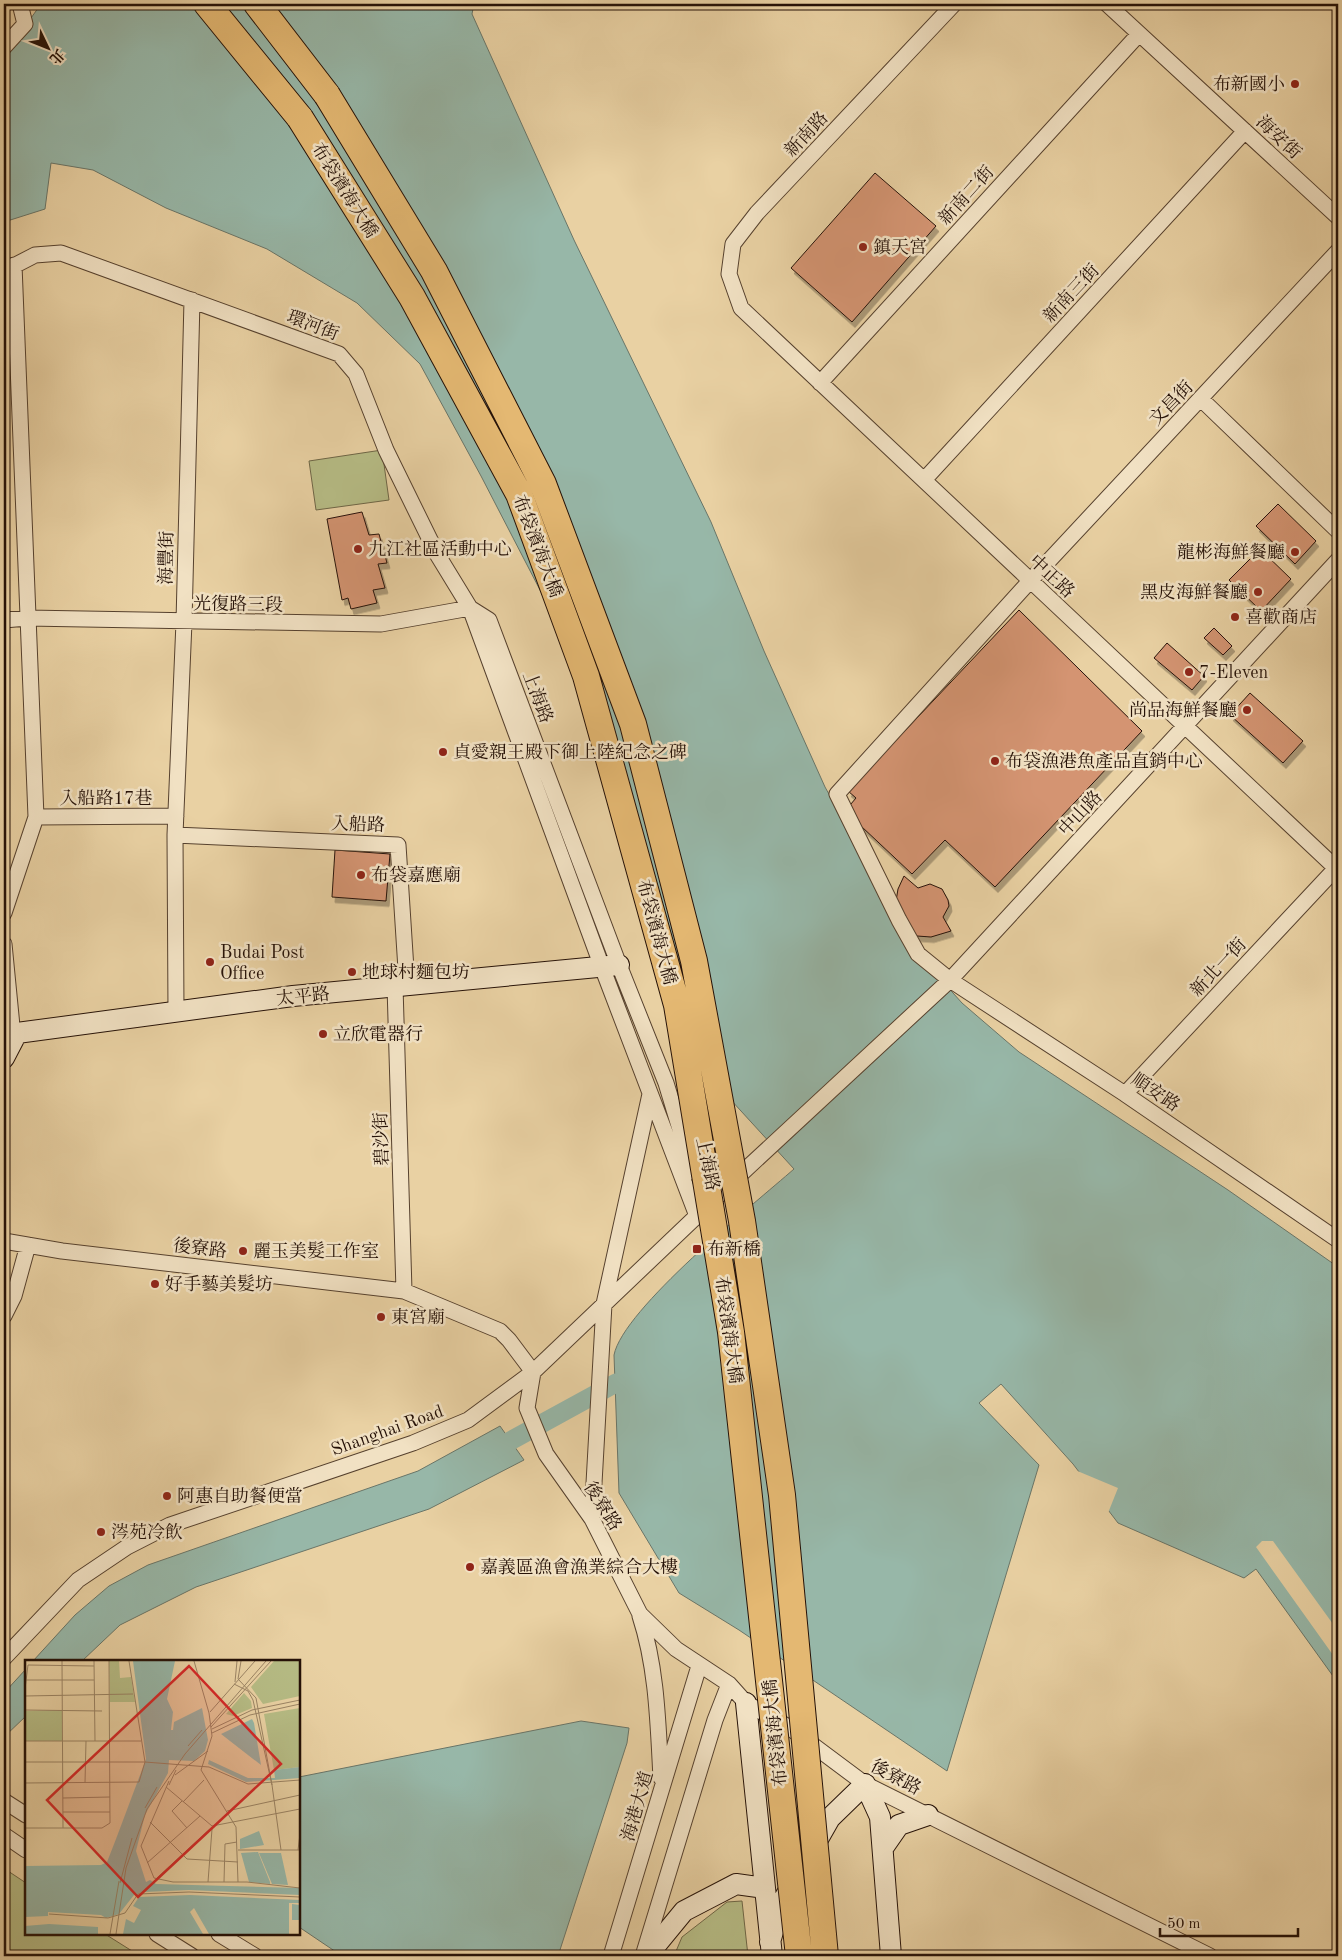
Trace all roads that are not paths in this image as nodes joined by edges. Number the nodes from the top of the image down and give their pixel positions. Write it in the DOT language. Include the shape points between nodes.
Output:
graph roads {
  1 [pos="20,4"];
  2 [pos="207,4"];
  3 [pos="219,4"];
  4 [pos="257,4"];
  5 [pos="265,4"];
  6 [pos="954,4"];
  7 [pos="1107,4"];
  8 [pos="1139,34"];
  9 [pos="4,47"];
  10 [pos="327,95"];
  11 [pos="300,118"];
  12 [pos="1245,131"];
  13 [pos="1338,217"];
  14 [pos="1338,251"];
  15 [pos="9,268"];
  16 [pos="192,300"];
  17 [pos="741,308"];
  18 [pos="820,382"];
  19 [pos="1201,399"];
  20 [pos="924,480"];
  21 [pos="1338,531"];
  22 [pos="1338,560"];
  23 [pos="1030,581"];
  24 [pos="470,608"];
  25 [pos="27,618"];
  26 [pos="4,620"];
  27 [pos="184,622"];
  28 [pos="1185,728"];
  29 [pos="176,816"];
  30 [pos="36,817"];
  31 [pos="175,835"];
  32 [pos="1338,868"];
  33 [pos="4,913"];
  34 [pos="4,944"];
  35 [pos="610,966"];
  36 [pos="950,980"];
  37 [pos="401,986"];
  38 [pos="176,1012"];
  39 [pos="8,1022"];
  40 [pos="4,1058"];
  41 [pos="650,1094"];
  42 [pos="1125,1094"];
  43 [pos="697,1216"];
  44 [pos="1338,1240"];
  45 [pos="4,1241"];
  46 [pos="28,1245"];
  47 [pos="404,1291"];
  48 [pos="604,1304"];
  49 [pos="4,1316"];
  50 [pos="533,1372"];
  51 [pos="592,1519"];
  52 [pos="640,1614"];
  53 [pos="4,1658"];
  54 [pos="699,1666"];
  55 [pos="729,1684"];
  56 [pos="746,1703"];
  57 [pos="865,1784"];
  58 [pos="662,1790"];
  59 [pos="4,1801"];
  60 [pos="25,1814"];
  61 [pos="928,1815"];
  62 [pos="4,1835"];
  63 [pos="883,1848"];
  64 [pos="25,1849"];
  65 [pos="765,1888"];
  66 [pos="159,1935"];
  67 [pos="221,1935"];
  68 [pos="771,1949"];
  69 [pos="192,1956"];
  70 [pos="255,1956"];
  71 [pos="610,1956"];
  72 [pos="643,1956"];
  73 [pos="647,1956"];
  74 [pos="799,1956"];
  75 [pos="826,1956"];
  76 [pos="891,1956"];
  77 [pos="1210,1956"];
  1 -- 9 [label="street" via="25,24"];
  2 -- 11 [label="highway"];
  3 -- 11 [label="highway, 布袋濱海大橋"];
  4 -- 10 [label="highway, 布袋濱海大橋"];
  5 -- 10 [label="highway"];
  6 -- 17 [label="street, 新南路" via="757,213 733,244 729,274"];
  7 -- 8 [label="street, 海安街"];
  8 -- 12 [label="street, 海安街"];
  8 -- 18 [label="street, 新南二街"];
  10 -- 75 [label="highway, 布袋濱海大橋, bridge" via="434,270 542,484 634,724 694,961 742,1221 782,1496"];
  11 -- 74 [label="highway, 布袋濱海大橋, bridge" via="412,297 519,494 586,676 677,1005 731,1332"];
  12 -- 13 [label="street, 海安街"];
  12 -- 20 [label="street, 新南三街"];
  14 -- 19 [label="street, 文昌街"];
  15 -- 16 [label="street, 環河街" via="35,255 62,253"];
  15 -- 25 [label="street"];
  16 -- 24 [label="street, 環河街" via="338,354 356,374 386,450 437,554"];
  16 -- 27 [label="street, 海豐街"];
  17 -- 18 [label="street, 中正路"];
  18 -- 20 [label="street, 中正路"];
  19 -- 21 [label="street"];
  19 -- 23 [label="street, 文昌街"];
  20 -- 23 [label="street, 中正路"];
  22 -- 28 [label="street, 中山路"];
  23 -- 28 [label="street, 中正路"];
  23 -- 36 [label="street, 文昌街" via="837,794 918,954"];
  24 -- 27 [label="street, 光復路三段" via="381,624"];
  24 -- 35 [label="street, 上海路"];
  25 -- 26 [label="street, 光復路三段"];
  25 -- 27 [label="street, 光復路三段"];
  25 -- 30 [label="street"];
  27 -- 29 [label="street, 海豐街"];
  28 -- 32 [label="street, 中正路"];
  28 -- 36 [label="street, 中山路"];
  29 -- 30 [label="street, 入船路17巷"];
  29 -- 31 [label="street"];
  30 -- 33 [label="street"];
  31 -- 37 [label="street, 入船路" via="398,845"];
  31 -- 38 [label="street"];
  32 -- 42 [label="street, 新北一街"];
  34 -- 39 [label="street"];
  35 -- 37 [label="street, 太平路"];
  35 -- 41 [label="street, 上海路"];
  35 -- 43 [label="street, 上海路" via="666,1083 698,1188"];
  36 -- 42 [label="street, 順安路"];
  36 -- 43 [label="street, Shanghai Road"];
  37 -- 38 [label="street, 太平路"];
  37 -- 47 [label="street, 碧沙街"];
  38 -- 40 [label="street, 太平路" via="17,1033"];
  41 -- 43 [label="street, 上海路"];
  41 -- 48 [label="street"];
  42 -- 44 [label="street, 順安路"];
  43 -- 48 [label="street, Shanghai Road"];
  45 -- 46 [label="street, 後寮路"];
  46 -- 47 [label="street, 後寮路"];
  46 -- 49 [label="street" via="14,1296"];
  47 -- 50 [label="street, 後寮路" via="500,1331"];
  48 -- 50 [label="street, Shanghai Road"];
  48 -- 51 [label="street"];
  50 -- 51 [label="street, 後寮路" via="527,1408 546,1454"];
  50 -- 53 [label="street, Shanghai Road" via="468,1420 413,1444 170,1525 127,1547 78,1580"];
  51 -- 52 [label="street, 後寮路"];
  52 -- 54 [label="street, 後寮路"];
  52 -- 58 [label="street" via="647,1637 657,1703"];
  54 -- 55 [label="street, 後寮路"];
  54 -- 58 [label="street, 海港大道"];
  55 -- 56 [label="street, 後寮路"];
  55 -- 72 [label="street"];
  56 -- 57 [label="street, 後寮路" via="790,1728"];
  56 -- 65 [label="street"];
  57 -- 61 [label="street, 後寮路"];
  57 -- 63 [label="street" via="880,1817"];
  57 -- 68 [label="street" via="830,1818 781,1904"];
  58 -- 71 [label="street, 海港大道"];
  59 -- 60 [label="street"];
  61 -- 63 [label="street" via="899,1825"];
  61 -- 77 [label="street, 後寮路"];
  62 -- 64 [label="street"];
  63 -- 76 [label="street"];
  65 -- 68 [label="street"];
  65 -- 73 [label="street" via="736,1884 684,1912"];
  66 -- 69 [label="street"];
  67 -- 70 [label="street"];
}
